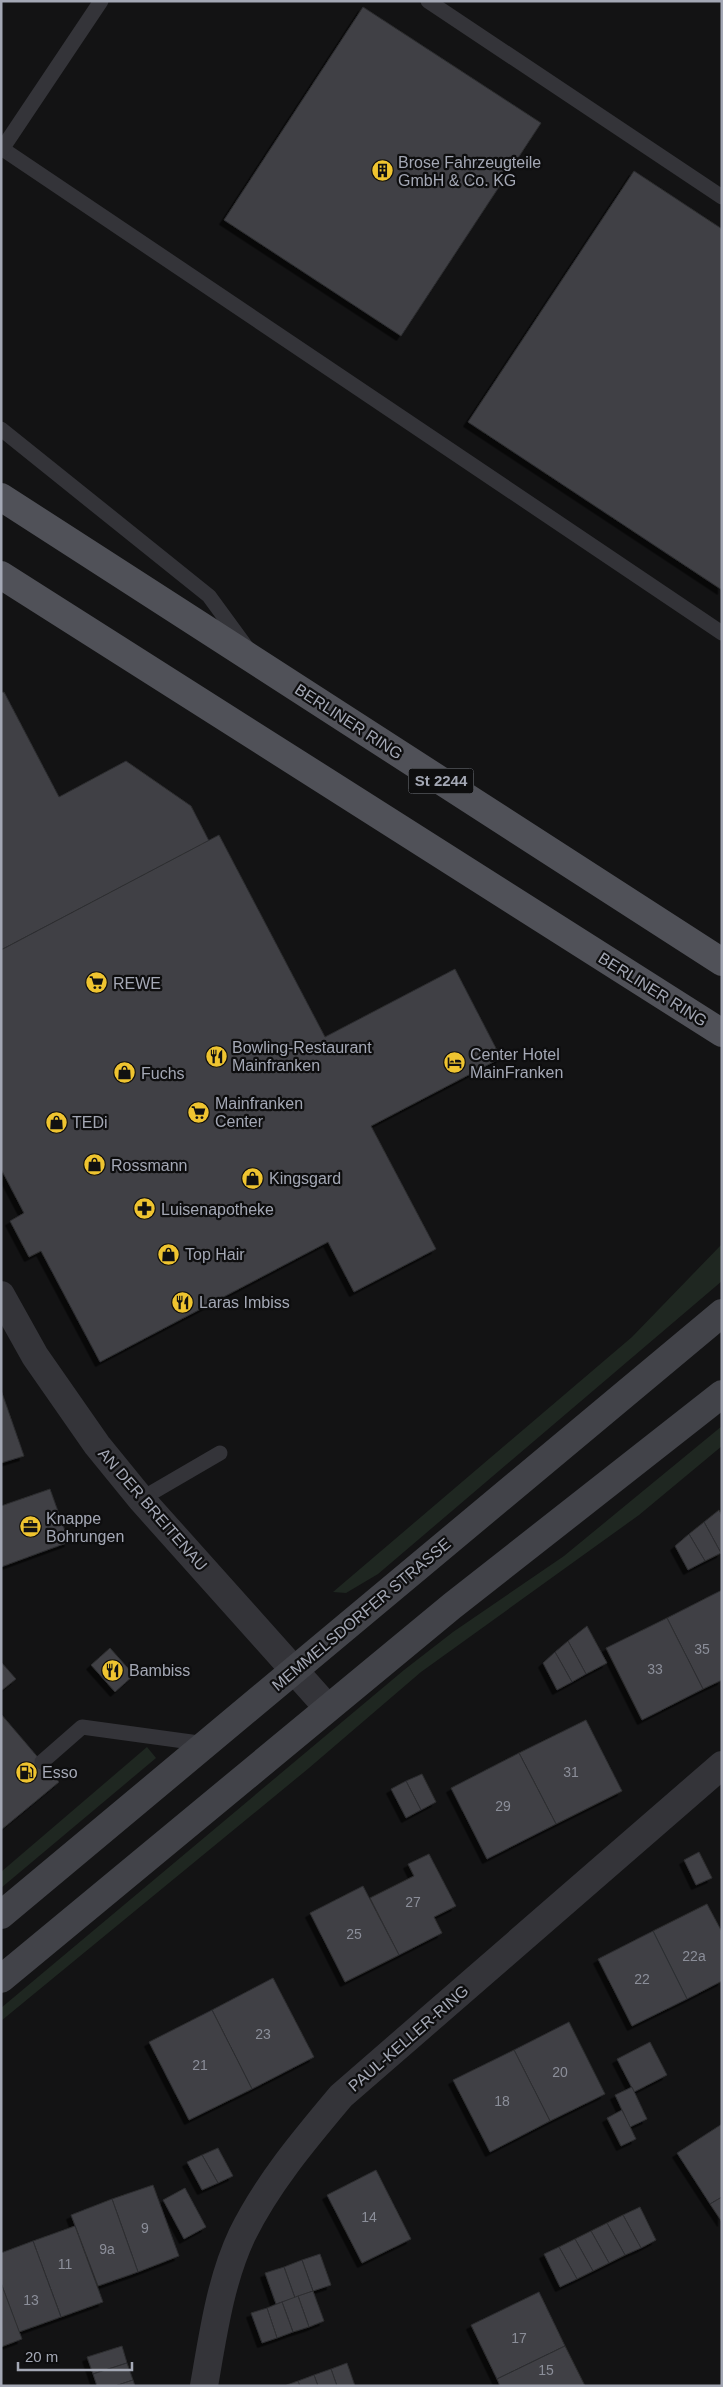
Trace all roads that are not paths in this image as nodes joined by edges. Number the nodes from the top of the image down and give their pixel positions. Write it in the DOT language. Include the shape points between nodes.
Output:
graph roads {
  1 [pos="101,1"];
  2 [pos="428,1"];
  3 [pos="2,148"];
  4 [pos="722,197"];
  5 [pos="1,429"];
  6 [pos="1,498"];
  7 [pos="1,575"];
  8 [pos="722,634"];
  9 [pos="257,661"];
  10 [pos="722,962"];
  11 [pos="722,1032"];
  12 [pos="1,1295"];
  13 [pos="722,1313"];
  14 [pos="722,1394"];
  15 [pos="220,1453"];
  16 [pos="141,1499"];
  17 [pos="294,1670"];
  18 [pos="328,1707"];
  19 [pos="206,1744"];
  20 [pos="42,1762"];
  21 [pos="722,1765"];
  22 [pos="1,1916"];
  23 [pos="1,1979"];
  24 [pos="204,2386"];
  1 -- 3 [label="lane"];
  2 -- 4 [label="lane"];
  3 -- 8 [label="lane"];
  5 -- 9 [label="lane" via="209,596"];
  6 -- 9 [label="main road, BERLINER RING / St 2244"];
  7 -- 11 [label="main road, BERLINER RING"];
  9 -- 10 [label="main road, BERLINER RING / St 2244"];
  12 -- 16 [label="street, AN DER BREITENAU" via="35,1356 97,1445"];
  13 -- 17 [label="main road, MEMMELSDORFER STRASSE"];
  14 -- 18 [label="main road"];
  15 -- 16 [label="lane"];
  16 -- 17 [label="street, AN DER BREITENAU"];
  17 -- 18 [label="street, AN DER BREITENAU"];
  17 -- 19 [label="main road, MEMMELSDORFER STRASSE"];
  18 -- 23 [label="main road"];
  19 -- 20 [label="lane" via="82,1727"];
  19 -- 22 [label="main road, MEMMELSDORFER STRASSE"];
  21 -- 24 [label="street, PAUL-KELLER-RING" via="340,2096 294,2151 242,2236 221,2296"];
}
